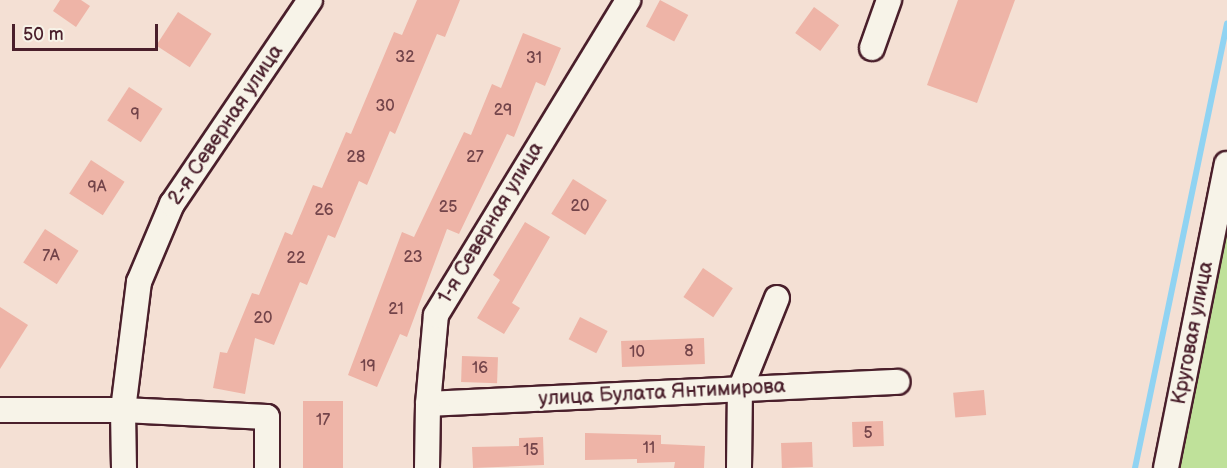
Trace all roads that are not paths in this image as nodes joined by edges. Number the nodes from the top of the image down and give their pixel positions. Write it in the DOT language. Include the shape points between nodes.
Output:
graph roads {
  1 [pos="310,0"];
  2 [pos="628,0"];
  3 [pos="889,0"];
  4 [pos="872,48"];
  5 [pos="1227,164"];
  6 [pos="777,298"];
  7 [pos="897,382"];
  8 [pos="740,390"];
  9 [pos="428,404"];
  10 [pos="0,410"];
  11 [pos="123,410"];
  12 [pos="124,468"];
  13 [pos="267,468"];
  14 [pos="427,468"];
  15 [pos="740,468"];
  16 [pos="1166,468"];
  1 -- 11 [label="street, 2-я Северная улица" via="172,204 139,282"];
  2 -- 9 [label="street, 1-я Северная улица" via="436,315"];
  3 -- 4 [label="street"];
  5 -- 16 [label="street, Круговая улица"];
  6 -- 8 [label="street"];
  7 -- 8 [label="street, улица Булата Янтимирова"];
  8 -- 9 [label="street, улица Булата Янтимирова"];
  8 -- 15 [label="street"];
  9 -- 14 [label="street, 1-я Северная улица"];
  10 -- 11 [label="street"];
  11 -- 12 [label="street, 2-я Северная улица"];
  11 -- 13 [label="street" via="267,417"];
}
